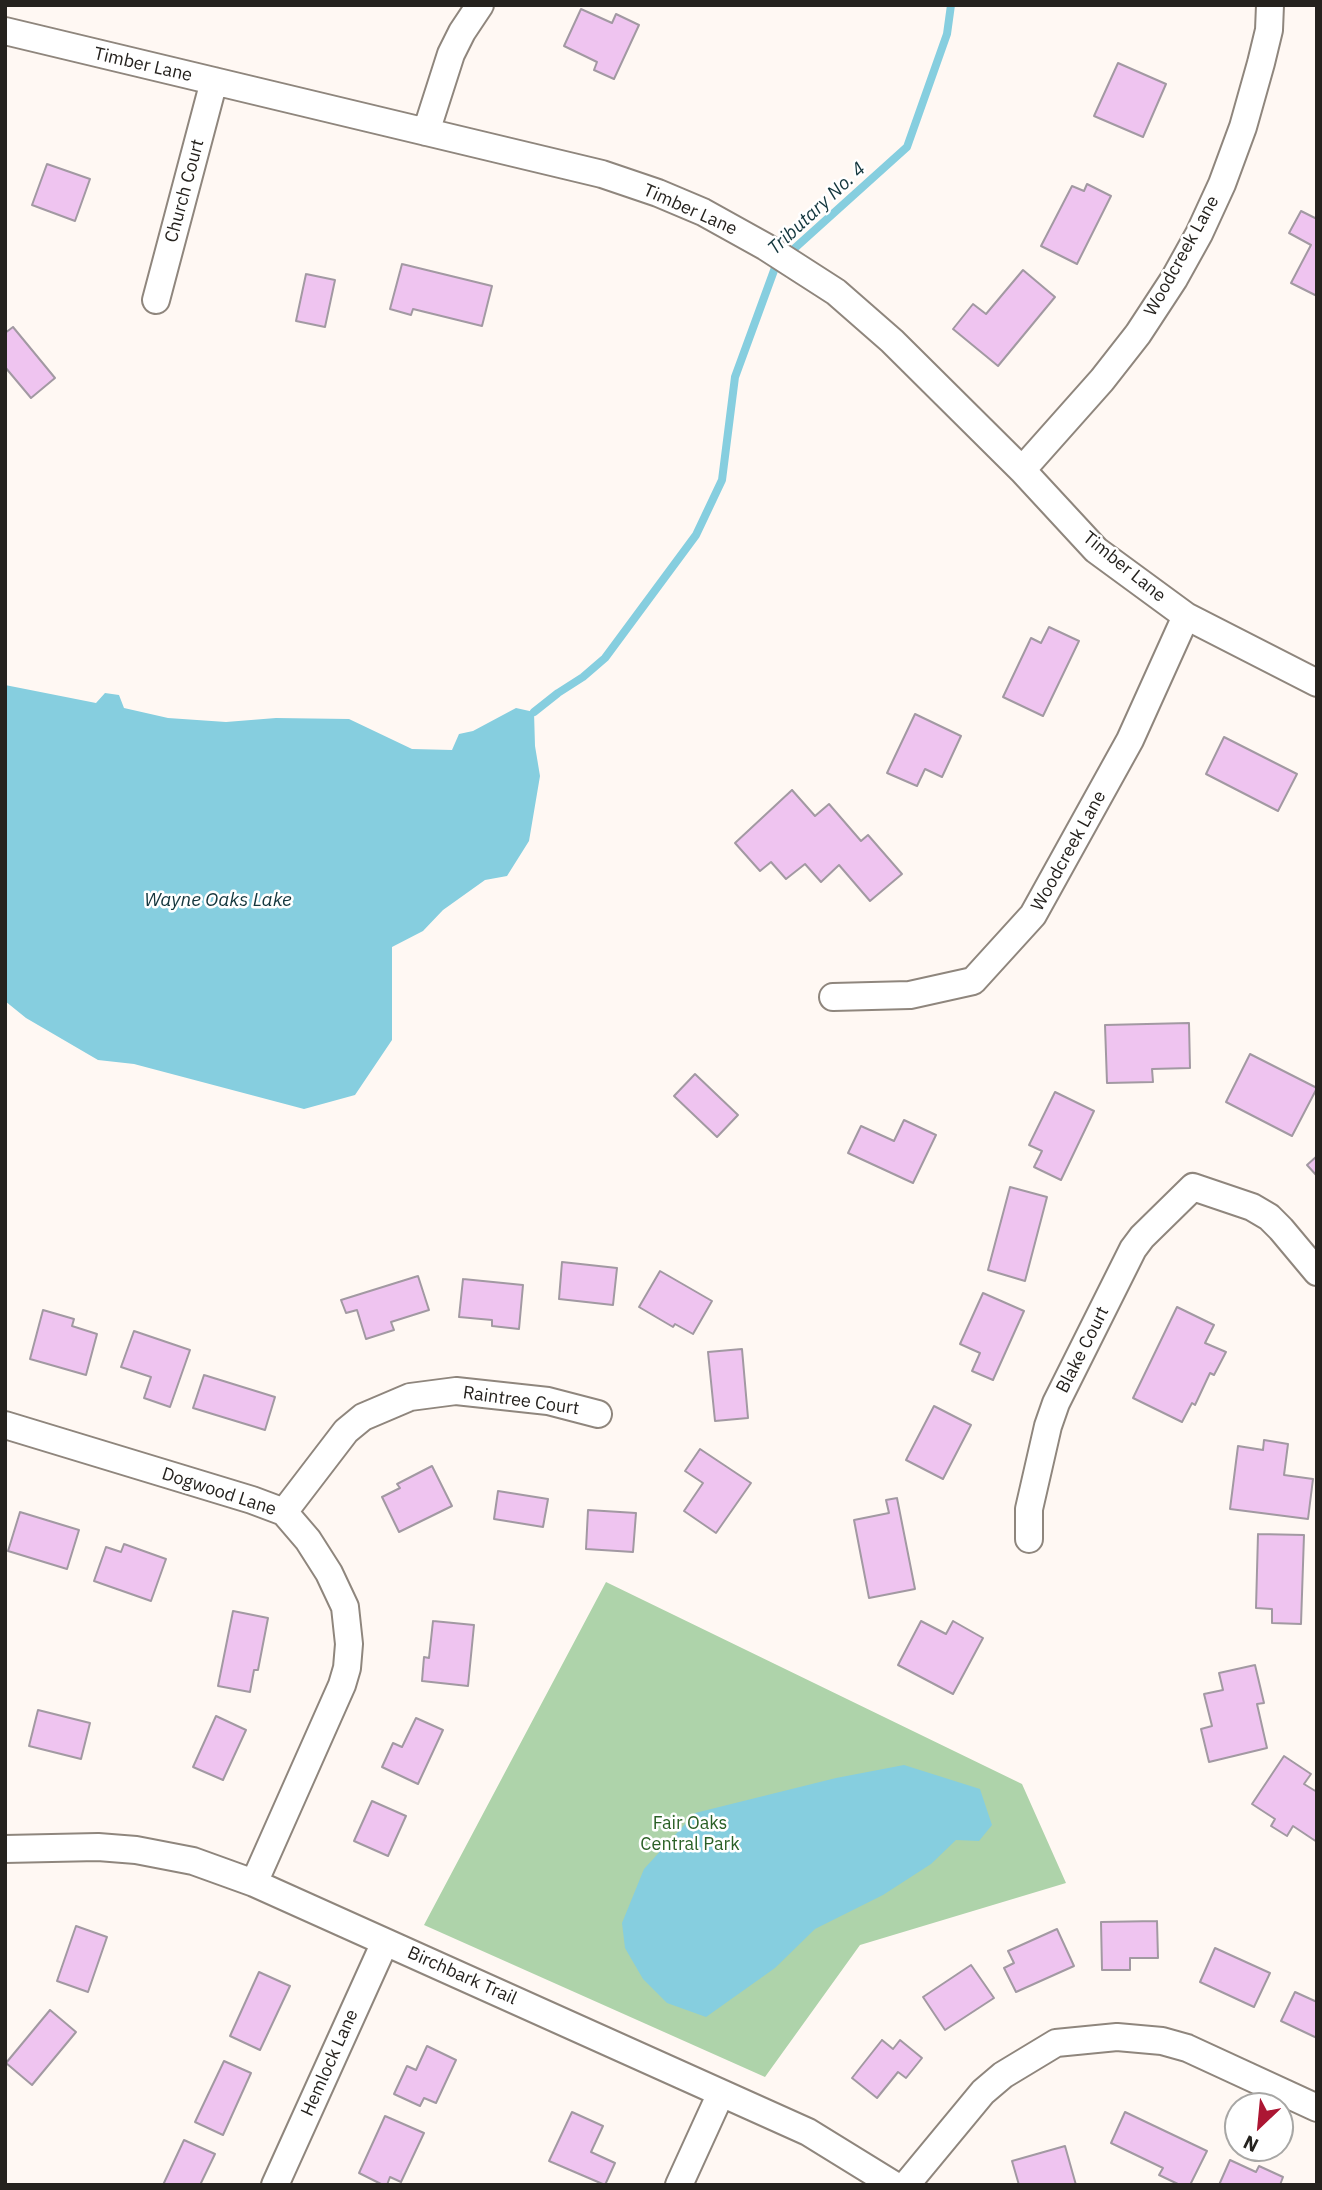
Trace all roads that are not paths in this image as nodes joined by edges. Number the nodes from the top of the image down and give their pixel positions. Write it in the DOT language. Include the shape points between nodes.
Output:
graph roads {
  1 [pos="480,5"];
  2 [pos="1270,5"];
  3 [pos="5,31"];
  4 [pos="214,81"];
  5 [pos="426,132"];
  6 [pos="156,300"];
  7 [pos="1022,470"];
  8 [pos="1185,616"];
  9 [pos="1317,683"];
  10 [pos="833,997"];
  11 [pos="1317,1272"];
  12 [pos="597,1413"];
  13 [pos="5,1425"];
  14 [pos="284,1512"];
  15 [pos="1029,1539"];
  16 [pos="5,1849"];
  17 [pos="254,1883"];
  18 [pos="385,1942"];
  19 [pos="721,2092"];
  20 [pos="1317,2108"];
  21 [pos="275,2185"];
  22 [pos="679,2185"];
  23 [pos="894,2185"];
  24 [pos="906,2185"];
  1 -- 5 [label="street" via="451,54"];
  2 -- 7 [label="street, Woodcreek Lane" via="1262,63 1243,127 1199,234 1138,334"];
  3 -- 4 [label="street, Timber Lane"];
  4 -- 5 [label="street, Timber Lane"];
  4 -- 6 [label="street, Church Court"];
  5 -- 7 [label="street, Timber Lane" via="602,174 703,212 768,248 836,292"];
  7 -- 8 [label="street, Timber Lane" via="1096,550"];
  8 -- 9 [label="street, Timber Lane"];
  8 -- 10 [label="street, Woodcreek Lane" via="1129,740 1033,915 973,981 910,995"];
  11 -- 15 [label="street, Blake Court" via="1269,1217 1193,1187 1133,1249 1056,1403 1029,1509"];
  12 -- 14 [label="street, Raintree Court" via="548,1401 456,1391 410,1397 363,1417 346,1431"];
  13 -- 14 [label="street, Dogwood Lane"];
  14 -- 17 [label="street, Dogwood Lane" via="329,1573 345,1607 349,1644 342,1685"];
  16 -- 17 [label="street, Birchbark Trail" via="136,1850 193,1861"];
  17 -- 18 [label="street, Birchbark Trail"];
  18 -- 19 [label="street, Birchbark Trail"];
  18 -- 21 [label="street, Hemlock Lane"];
  19 -- 22 [label="street"];
  19 -- 23 [label="street, Birchbark Trail" via="808,2132"];
  20 -- 24 [label="street" via="1162,2041 1117,2037 1056,2043 983,2092"];
}
